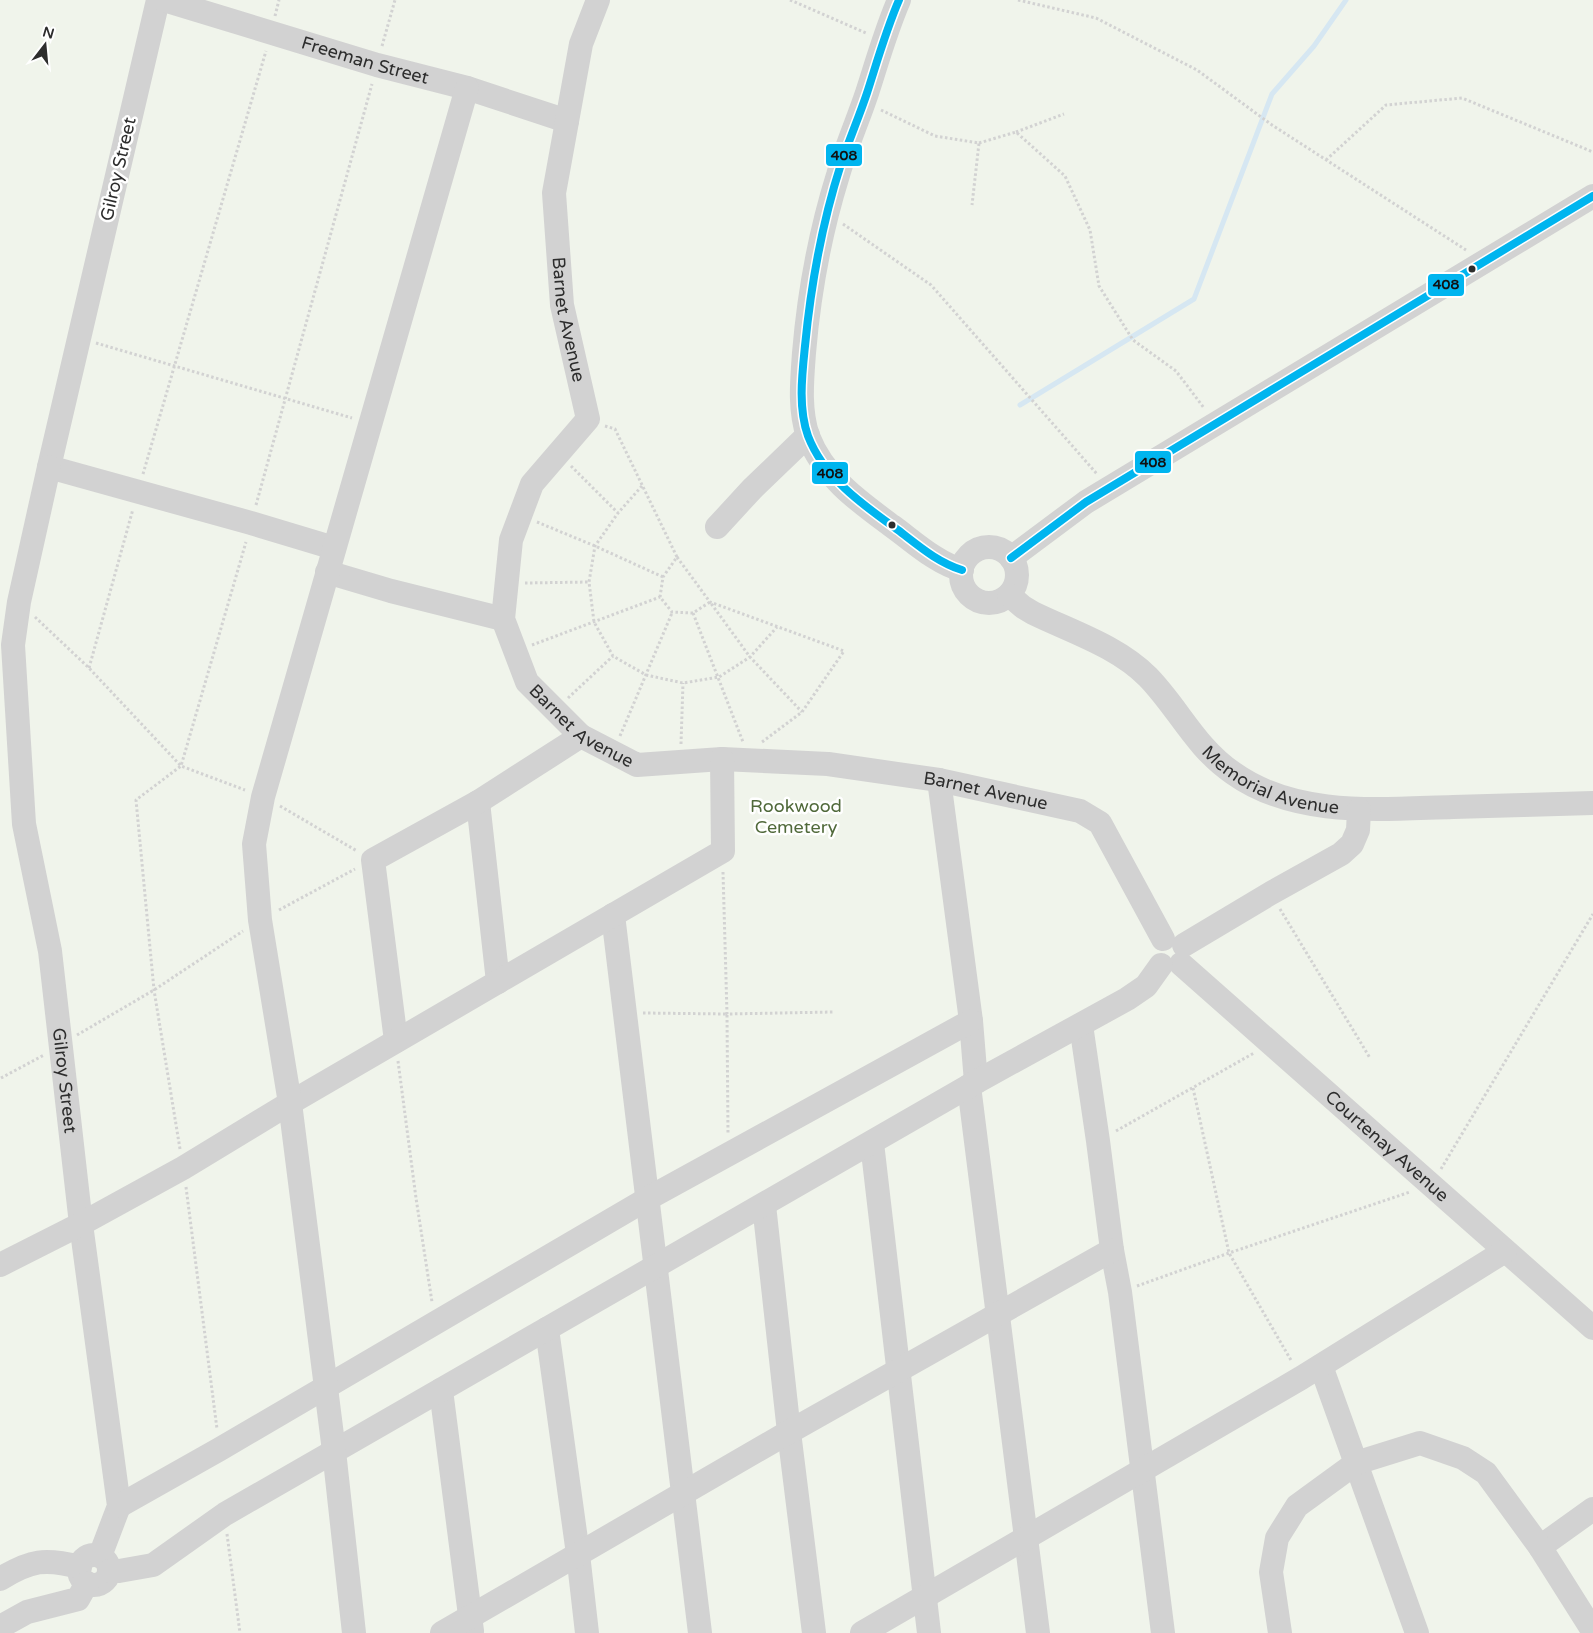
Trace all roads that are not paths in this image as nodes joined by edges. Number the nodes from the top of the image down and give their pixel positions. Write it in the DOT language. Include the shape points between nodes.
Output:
graph roads {
  1 [pos="158,0"];
  2 [pos="164,0"];
  3 [pos="598,0"];
  4 [pos="899,0"];
  5 [pos="467,88"];
  6 [pos="567,121"];
  7 [pos="1593,196"];
  8 [pos="808,434"];
  9 [pos="49,467"];
  10 [pos="717,527"];
  11 [pos="334,548"];
  12 [pos="1012,558"];
  13 [pos="962,570"];
  14 [pos="327,572"];
  15 [pos="1009,595"];
  16 [pos="503,618"];
  17 [pos="581,736"];
  18 [pos="722,760"];
  19 [pos="939,780"];
  20 [pos="478,802"];
  21 [pos="1593,803"];
  22 [pos="1359,810"];
  23 [pos="613,915"];
  24 [pos="1172,953"];
  25 [pos="498,982"];
  26 [pos="971,1021"];
  27 [pos="1081,1025"];
  28 [pos="396,1041"];
  29 [pos="973,1084"];
  30 [pos="290,1103"];
  31 [pos="872,1143"];
  32 [pos="647,1199"];
  33 [pos="764,1205"];
  34 [pos="82,1224"];
  35 [pos="1112,1250"];
  36 [pos="1505,1251"];
  37 [pos="0,1265"];
  38 [pos="655,1267"];
  39 [pos="999,1313"];
  40 [pos="1593,1328"];
  41 [pos="546,1329"];
  42 [pos="898,1371"];
  43 [pos="1311,1372"];
  44 [pos="326,1387"];
  45 [pos="441,1390"];
  46 [pos="789,1432"];
  47 [pos="334,1451"];
  48 [pos="1356,1463"];
  49 [pos="1144,1471"];
  50 [pos="683,1494"];
  51 [pos="119,1506"];
  52 [pos="1593,1509"];
  53 [pos="1025,1538"];
  54 [pos="1540,1547"];
  55 [pos="578,1554"];
  56 [pos="94,1569"];
  57 [pos="0,1579"];
  58 [pos="925,1597"];
  59 [pos="472,1625"];
  60 [pos="0,1627"];
  61 [pos="1593,1631"];
  62 [pos="354,1633"];
  63 [pos="442,1633"];
  64 [pos="587,1633"];
  65 [pos="700,1633"];
  66 [pos="814,1633"];
  67 [pos="862,1633"];
  68 [pos="929,1633"];
  69 [pos="1038,1633"];
  70 [pos="1163,1633"];
  71 [pos="1279,1633"];
  72 [pos="1417,1633"];
  1 -- 9 [label="street, Gilroy Street"];
  2 -- 5 [label="street, Freeman Street"];
  3 -- 6 [label="street, Barnet Avenue" via="581,44"];
  4 -- 8 [label="street" via="838,174 828,213 811,296 804,353 802,401"];
  5 -- 6 [label="street, Freeman Street"];
  5 -- 11 [label="street"];
  6 -- 16 [label="street, Barnet Avenue" via="554,193 562,305 588,420 532,484 511,540"];
  7 -- 12 [label="street" via="1086,502"];
  8 -- 10 [label="street"];
  8 -- 13 [label="street" via="823,464 847,491 945,563"];
  9 -- 11 [label="street"];
  9 -- 34 [label="street, Gilroy Street" via="19,602 13,645 24,824 50,951"];
  11 -- 14 [label="street"];
  12 -- 13 [label="street" via="993,548 980,549 968,557"];
  12 -- 15 [label="street" via="1017,577"];
  13 -- 15 [label="street" via="966,590 976,600 997,602"];
  14 -- 16 [label="street" via="391,592"];
  14 -- 30 [label="street" via="263,797 254,844 260,920"];
  15 -- 22 [label="street, Memorial Avenue" via="1033,613 1103,645 1134,665 1162,693 1201,745 1242,779 1265,791 1302,802"];
  16 -- 17 [label="street, Barnet Avenue" via="527,682"];
  17 -- 18 [label="street, Barnet Avenue" via="637,765"];
  17 -- 20 [label="street"];
  18 -- 19 [label="street, Barnet Avenue" via="828,764"];
  18 -- 23 [label="street" via="723,851"];
  19 -- 24 [label="street, Barnet Avenue" via="1080,811 1100,823"];
  19 -- 26 [label="street"];
  20 -- 25 [label="street"];
  20 -- 28 [label="street" via="373,860"];
  21 -- 22 [label="street, Memorial Avenue"];
  22 -- 24 [label="street" via="1358,830 1348,849"];
  23 -- 25 [label="street"];
  23 -- 32 [label="street"];
  24 -- 27 [label="street" via="1146,986"];
  24 -- 36 [label="street, Courtenay Avenue"];
  25 -- 28 [label="street"];
  26 -- 29 [label="street"];
  26 -- 32 [label="street"];
  27 -- 29 [label="street"];
  27 -- 35 [label="street"];
  28 -- 30 [label="street"];
  29 -- 31 [label="street"];
  29 -- 39 [label="street"];
  30 -- 34 [label="street"];
  30 -- 44 [label="street"];
  31 -- 33 [label="street"];
  31 -- 42 [label="street"];
  32 -- 38 [label="street"];
  32 -- 44 [label="street"];
  33 -- 38 [label="street"];
  33 -- 46 [label="street"];
  34 -- 37 [label="street"];
  34 -- 51 [label="street, Gilroy Street"];
  35 -- 39 [label="street"];
  35 -- 49 [label="street"];
  36 -- 40 [label="street, Courtenay Avenue"];
  36 -- 43 [label="street"];
  38 -- 41 [label="street"];
  38 -- 50 [label="street"];
  39 -- 42 [label="street"];
  39 -- 53 [label="street"];
  41 -- 45 [label="street"];
  41 -- 55 [label="street"];
  42 -- 46 [label="street"];
  42 -- 58 [label="street"];
  43 -- 48 [label="street"];
  43 -- 49 [label="street"];
  44 -- 47 [label="street"];
  44 -- 51 [label="street"];
  45 -- 47 [label="street"];
  45 -- 59 [label="street"];
  46 -- 50 [label="street"];
  46 -- 66 [label="street"];
  47 -- 56 [label="street" via="225,1514 152,1565 119,1571"];
  47 -- 62 [label="street"];
  48 -- 54 [label="street" via="1420,1443 1463,1458 1486,1473"];
  48 -- 71 [label="street" via="1297,1506 1277,1538 1271,1572"];
  48 -- 72 [label="street"];
  49 -- 53 [label="street"];
  49 -- 70 [label="street"];
  50 -- 55 [label="street"];
  50 -- 65 [label="street"];
  51 -- 56 [label="street, Gilroy Street"];
  52 -- 54 [label="street"];
  53 -- 58 [label="street"];
  53 -- 69 [label="street"];
  54 -- 61 [label="street"];
  55 -- 59 [label="street"];
  55 -- 64 [label="street"];
  56 -- 57 [label="street" via="53,1561 39,1562"];
  56 -- 60 [label="street" via="78,1599 27,1612"];
  58 -- 67 [label="street"];
  58 -- 68 [label="street"];
  59 -- 63 [label="street"];
}
